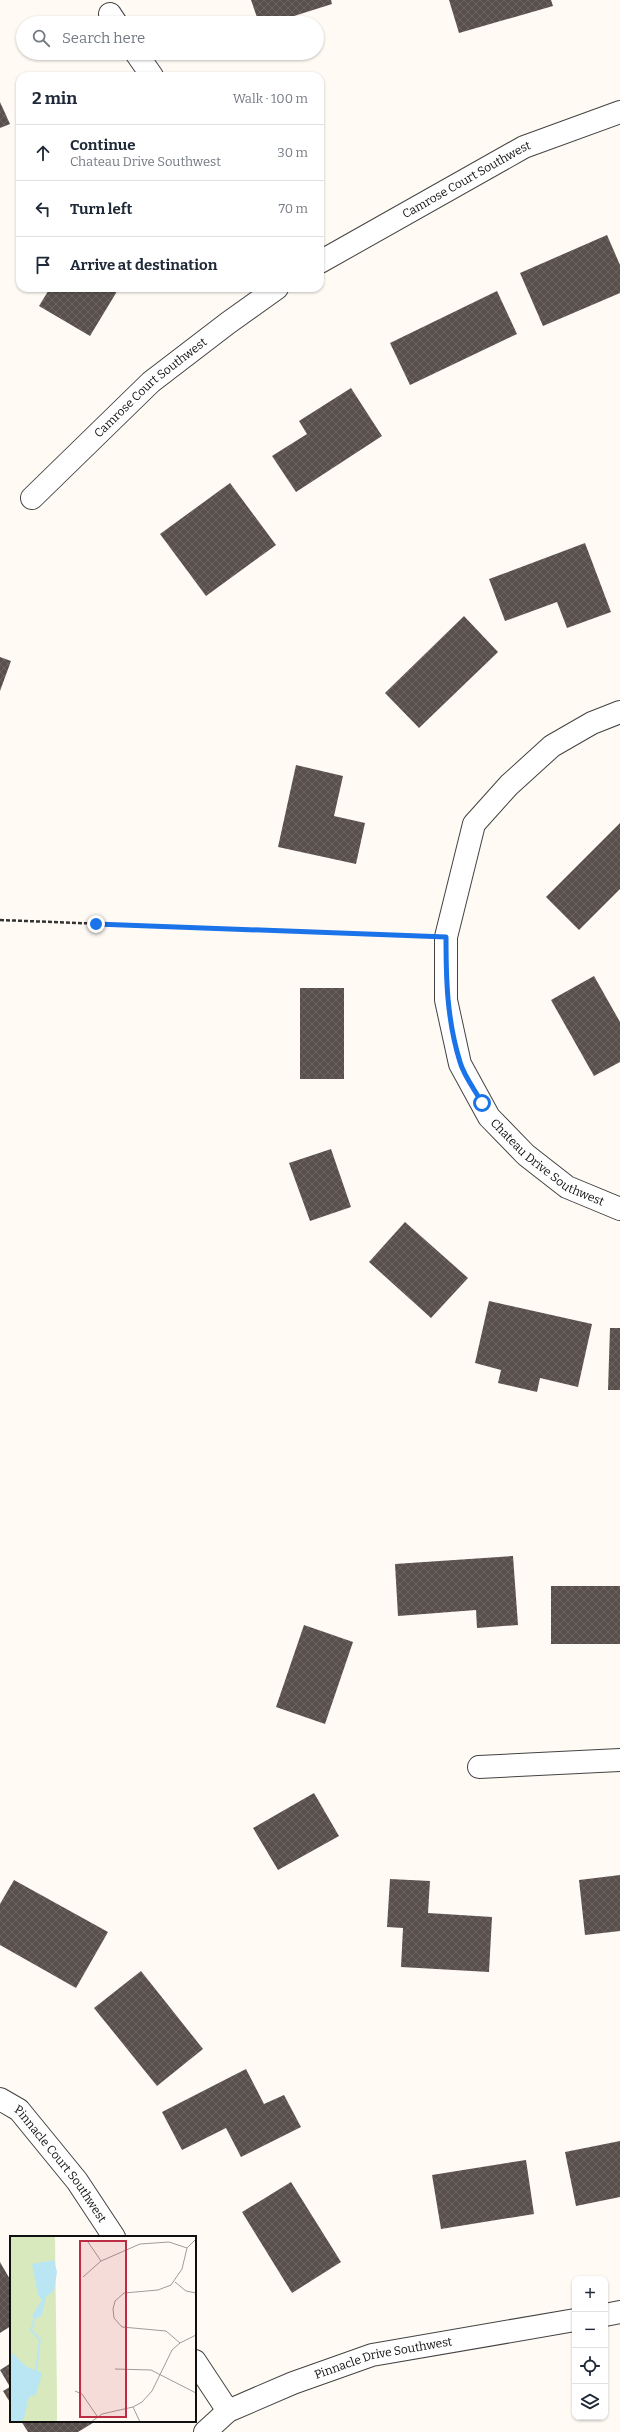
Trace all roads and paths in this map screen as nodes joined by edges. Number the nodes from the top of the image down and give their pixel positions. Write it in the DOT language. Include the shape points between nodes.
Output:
graph roads {
  1 [pos="141,60"];
  2 [pos="149,72"];
  3 [pos="620,112"];
  4 [pos="324,260"];
  5 [pos="271,292"];
  6 [pos="32,498"];
  7 [pos="620,712"];
  8 [pos="0,920"];
  9 [pos="446,937"];
  10 [pos="620,1209"];
  11 [pos="620,1760"];
  12 [pos="479,1767"];
  13 [pos="0,2099"];
  14 [pos="113,2236"];
  15 [pos="620,2312"];
  16 [pos="608,2314"];
  17 [pos="572,2321"];
  18 [pos="196,2363"];
  19 [pos="228,2411"];
  20 [pos="204,2432"];
  1 -- 2 [label="street"];
  3 -- 4 [label="street, Camrose Court Southwest" via="524,148"];
  5 -- 6 [label="street, Camrose Court Southwest" via="151,382"];
  7 -- 9 [label="street, Chateau Drive Southwest" via="592,723 552,746 509,785 474,824"];
  8 -- 9 [label="path"];
  9 -- 10 [label="street, Chateau Drive Southwest" via="446,1000 460,1064 489,1116 526,1155 567,1187"];
  11 -- 12 [label="street"];
  13 -- 14 [label="street, Pinnacle Court Southwest" via="19,2110 77,2181"];
  15 -- 16 [label="street"];
  17 -- 19 [label="street, Pinnacle Drive Southwest" via="372,2355 293,2383"];
  18 -- 19 [label="street"];
  19 -- 20 [label="street, Pinnacle Drive Southwest"];
}
